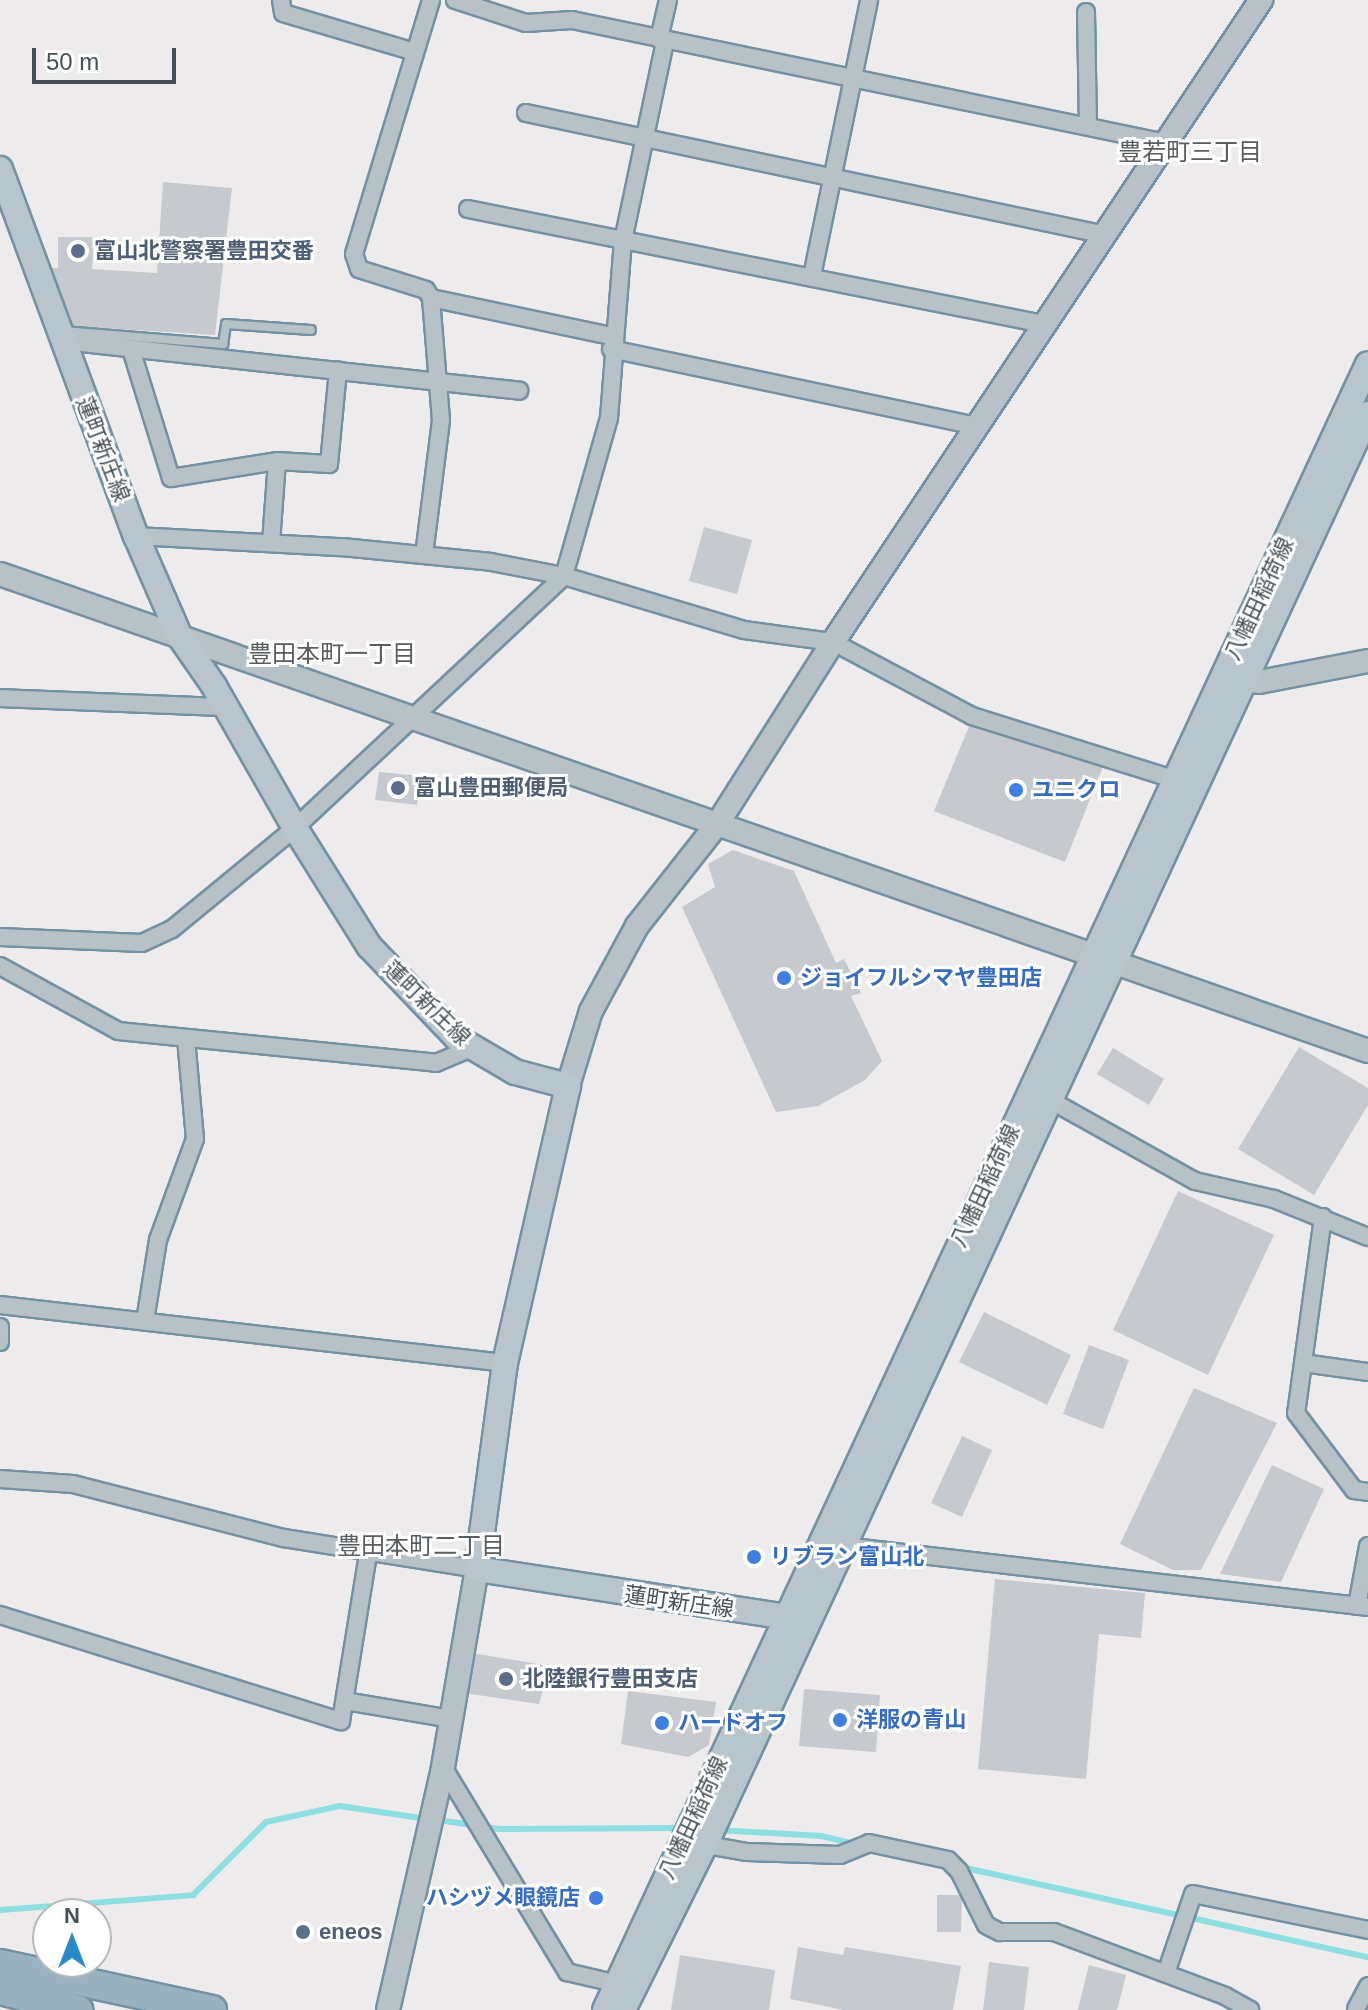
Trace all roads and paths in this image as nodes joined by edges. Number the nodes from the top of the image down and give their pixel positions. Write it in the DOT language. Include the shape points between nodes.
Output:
graph roads {
  1 [pos="281,0"];
  2 [pos="431,0"];
  3 [pos="455,0"];
  4 [pos="668,0"];
  5 [pos="869,0"];
  6 [pos="1261,0"];
  7 [pos="1086,12"];
  8 [pos="662,40"];
  9 [pos="415,52"];
  10 [pos="854,77"];
  11 [pos="526,113"];
  12 [pos="1088,126"];
  13 [pos="643,137"];
  14 [pos="1166,143"];
  15 [pos="0,169"];
  16 [pos="831,177"];
  17 [pos="468,209"];
  18 [pos="1106,235"];
  19 [pos="623,241"];
  20 [pos="812,276"];
  21 [pos="431,298"];
  22 [pos="1043,324"];
  23 [pos="311,330"];
  24 [pos="60,336"];
  25 [pos="611,342"];
  26 [pos="131,349"];
  27 [pos="1368,364"];
  28 [pos="338,370"];
  29 [pos="439,381"];
  30 [pos="519,391"];
  31 [pos="1368,414"];
  32 [pos="975,426"];
  33 [pos="277,461"];
  34 [pos="136,536"];
  35 [pos="271,543"];
  36 [pos="424,555"];
  37 [pos="0,574"];
  38 [pos="564,576"];
  39 [pos="180,637"];
  40 [pos="833,642"];
  41 [pos="1368,661"];
  42 [pos="1232,681"];
  43 [pos="0,698"];
  44 [pos="226,707"];
  45 [pos="413,719"];
  46 [pos="1184,783"];
  47 [pos="718,823"];
  48 [pos="295,828"];
  49 [pos="0,937"];
  50 [pos="1099,961"];
  51 [pos="0,966"];
  52 [pos="186,1038"];
  53 [pos="472,1048"];
  54 [pos="1368,1051"];
  55 [pos="568,1086"];
  56 [pos="1040,1094"];
  57 [pos="1323,1217"];
  58 [pos="1368,1237"];
  59 [pos="0,1305"];
  60 [pos="145,1321"];
  61 [pos="0,1327"];
  62 [pos="0,1334"];
  63 [pos="0,1342"];
  64 [pos="505,1363"];
  65 [pos="1303,1363"];
  66 [pos="1368,1372"];
  67 [pos="0,1479"];
  68 [pos="1368,1492"];
  69 [pos="832,1543"];
  70 [pos="1368,1546"];
  71 [pos="369,1549"];
  72 [pos="477,1569"];
  73 [pos="1362,1607"];
  74 [pos="0,1615"];
  75 [pos="796,1621"];
  76 [pos="345,1701"];
  77 [pos="451,1719"];
  78 [pos="443,1767"];
  79 [pos="694,1843"];
  80 [pos="1368,1930"];
  81 [pos="0,1964"];
  82 [pos="1166,1973"];
  83 [pos="614,1983"];
  84 [pos="1368,1986"];
  85 [pos="0,1990"];
  86 [pos="78,2010"];
  87 [pos="212,2010"];
  88 [pos="388,2010"];
  89 [pos="605,2010"];
  90 [pos="623,2010"];
  91 [pos="1250,2010"];
  92 [pos="1357,2010"];
  1 -- 9 [label="street" via="283,13"];
  2 -- 9 [label="street"];
  3 -- 8 [label="street" via="526,23 572,20"];
  4 -- 8 [label="street"];
  5 -- 10 [label="street"];
  6 -- 14 [label="street"];
  7 -- 12 [label="street"];
  8 -- 10 [label="street"];
  8 -- 13 [label="street"];
  9 -- 21 [label="street" via="354,254 359,269 426,290"];
  10 -- 12 [label="street"];
  10 -- 16 [label="street"];
  11 -- 13 [label="street"];
  12 -- 14 [label="street"];
  13 -- 16 [label="street"];
  13 -- 19 [label="street"];
  14 -- 18 [label="street"];
  15 -- 24 [label="main road, 蓮町新庄線"];
  16 -- 18 [label="street"];
  16 -- 20 [label="street"];
  17 -- 19 [label="street"];
  18 -- 22 [label="street"];
  19 -- 20 [label="street"];
  19 -- 25 [label="street"];
  20 -- 22 [label="street"];
  21 -- 25 [label="street"];
  21 -- 29 [label="street"];
  22 -- 32 [label="street"];
  23 -- 24 [label="lane" via="226,324 223,344"];
  24 -- 26 [label="street"];
  24 -- 34 [label="main road, 蓮町新庄線"];
  25 -- 32 [label="street"];
  25 -- 38 [label="street" via="609,418"];
  26 -- 28 [label="street"];
  26 -- 33 [label="street" via="171,478"];
  27 -- 42 [label="main road, 八幡田稲荷線"];
  28 -- 29 [label="street"];
  28 -- 33 [label="street" via="329,464"];
  29 -- 30 [label="street"];
  29 -- 36 [label="street" via="441,420"];
  31 -- 42 [label="main road, 八幡田稲荷線"];
  32 -- 40 [label="street"];
  33 -- 35 [label="street"];
  34 -- 35 [label="street"];
  34 -- 39 [label="main road, 蓮町新庄線"];
  35 -- 36 [label="street"];
  36 -- 38 [label="street"];
  37 -- 39 [label="street"];
  38 -- 40 [label="street" via="744,630"];
  38 -- 45 [label="street"];
  39 -- 44 [label="main road, 蓮町新庄線"];
  39 -- 45 [label="street"];
  40 -- 46 [label="street" via="972,716"];
  40 -- 47 [label="street"];
  41 -- 42 [label="street"];
  42 -- 46 [label="main road, 八幡田稲荷線"];
  43 -- 44 [label="street"];
  44 -- 48 [label="main road, 蓮町新庄線"];
  45 -- 47 [label="street"];
  45 -- 48 [label="street"];
  46 -- 50 [label="main road, 八幡田稲荷線"];
  47 -- 50 [label="street"];
  47 -- 55 [label="street" via="637,926 607,976"];
  48 -- 49 [label="street" via="203,907 142,943"];
  48 -- 53 [label="main road, 蓮町新庄線" via="369,946"];
  50 -- 54 [label="street"];
  50 -- 56 [label="main road, 八幡田稲荷線"];
  51 -- 52 [label="street" via="118,1031"];
  52 -- 53 [label="street" via="436,1063"];
  52 -- 60 [label="street" via="195,1139 158,1240"];
  53 -- 55 [label="main road, 蓮町新庄線" via="515,1072"];
  55 -- 64 [label="main road"];
  56 -- 57 [label="street" via="1195,1181"];
  56 -- 69 [label="main road, 八幡田稲荷線"];
  57 -- 58 [label="street"];
  57 -- 65 [label="street"];
  59 -- 60 [label="street"];
  60 -- 64 [label="street"];
  61 -- 62 [label="street"];
  62 -- 63 [label="street"];
  64 -- 72 [label="main road"];
  65 -- 66 [label="street"];
  65 -- 68 [label="street" via="1296,1413 1354,1490"];
  67 -- 71 [label="street" via="73,1484 284,1538"];
  69 -- 73 [label="street"];
  69 -- 75 [label="main road, 八幡田稲荷線"];
  70 -- 73 [label="street"];
  71 -- 72 [label="street"];
  71 -- 76 [label="street"];
  72 -- 75 [label="main road, 蓮町新庄線"];
  72 -- 77 [label="street"];
  74 -- 76 [label="street" via="341,1721"];
  75 -- 79 [label="main road, 八幡田稲荷線"];
  76 -- 77 [label="street"];
  77 -- 78 [label="street"];
  78 -- 83 [label="street" via="567,1972"];
  78 -- 88 [label="street"];
  79 -- 82 [label="street" via="747,1852 840,1855 869,1843 948,1860 986,1925 1000,1932 1054,1932"];
  79 -- 83 [label="main road, 八幡田稲荷線"];
  79 -- 90 [label="main road, 八幡田稲荷線"];
  80 -- 82 [label="street" via="1193,1894"];
  81 -- 87 [label="highway"];
  82 -- 91 [label="street"];
  83 -- 89 [label="main road, 八幡田稲荷線"];
  84 -- 92 [label="street"];
  85 -- 86 [label="highway"];
}
